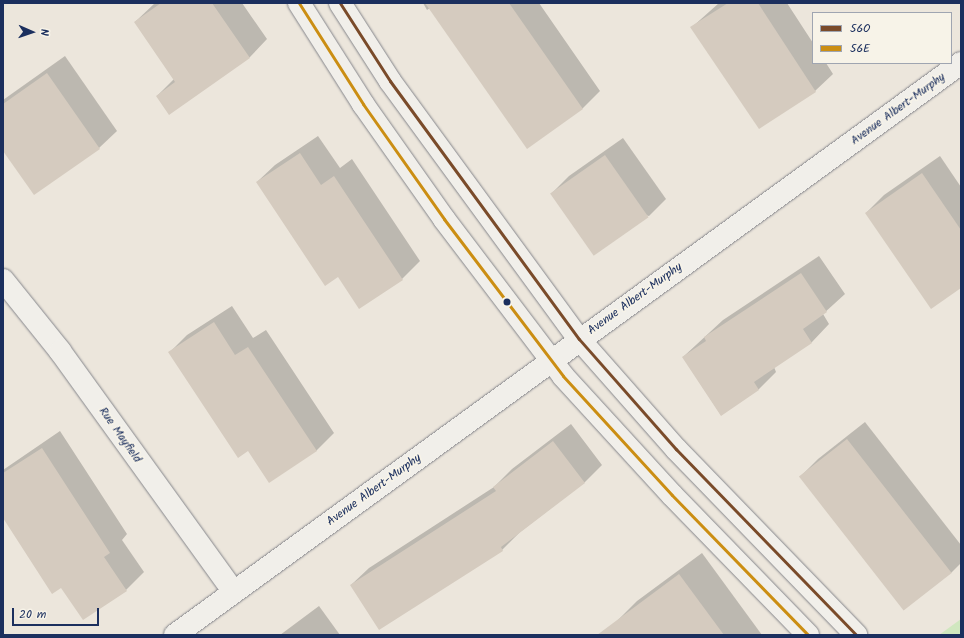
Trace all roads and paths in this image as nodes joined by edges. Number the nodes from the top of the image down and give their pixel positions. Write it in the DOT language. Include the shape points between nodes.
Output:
graph roads {
  1 [pos="298,3"];
  2 [pos="340,3"];
  3 [pos="961,63"];
  4 [pos="3,280"];
  5 [pos="579,339"];
  6 [pos="551,360"];
  7 [pos="234,592"];
  8 [pos="175,635"];
  9 [pos="808,635"];
  10 [pos="856,635"];
  1 -- 6 [label="street" via="362,104 444,219"];
  2 -- 5 [label="street" via="390,81"];
  3 -- 5 [label="street, Avenue Albert-Murphy"];
  4 -- 7 [label="street, Rue Mayfield" via="60,351"];
  5 -- 6 [label="street, Avenue Albert-Murphy"];
  5 -- 10 [label="street" via="676,449"];
  6 -- 7 [label="street, Avenue Albert-Murphy"];
  6 -- 9 [label="street" via="597,415"];
  7 -- 8 [label="street, Avenue Albert-Murphy"];
}
